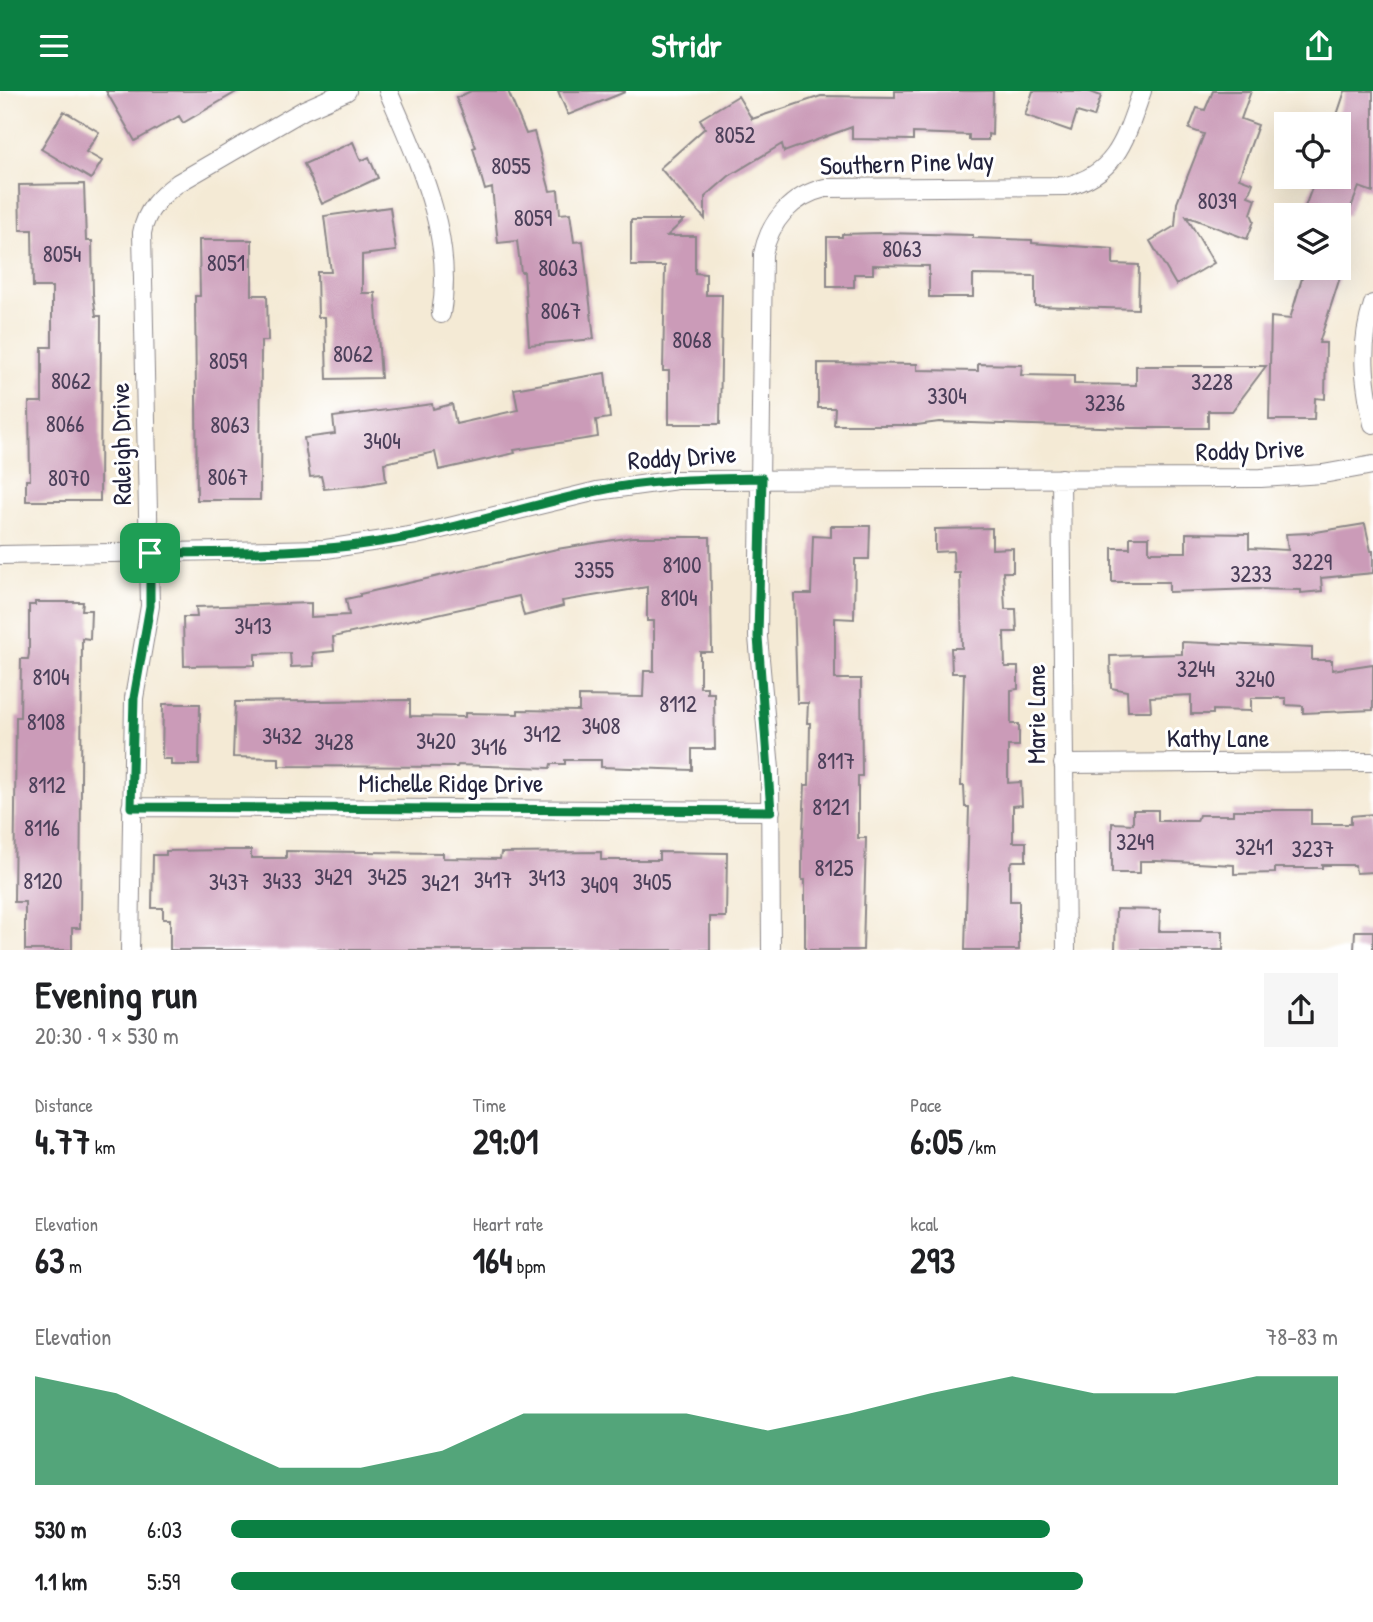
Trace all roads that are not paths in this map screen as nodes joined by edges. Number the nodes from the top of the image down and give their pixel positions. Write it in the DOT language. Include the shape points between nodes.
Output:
graph roads {
  1 [pos="347,91"];
  2 [pos="388,91"];
  3 [pos="1142,91"];
  4 [pos="1373,305"];
  5 [pos="441,314"];
  6 [pos="1373,424"];
  7 [pos="1373,465"];
  8 [pos="762,478"];
  9 [pos="1061,478"];
  10 [pos="150,553"];
  11 [pos="0,555"];
  12 [pos="1373,762"];
  13 [pos="1063,764"];
  14 [pos="131,807"];
  15 [pos="771,811"];
  16 [pos="130,950"];
  17 [pos="771,950"];
  18 [pos="1066,950"];
  1 -- 10 [label="street, Raleigh Drive" via="304,110 178,183 162,195 145,220"];
  2 -- 5 [label="street" via="436,218 444,269"];
  3 -- 8 [label="street, Southern Pine Way" via="1117,153 1096,176 1079,183 825,188 809,191 781,214 763,254"];
  4 -- 6 [label="street" via="1363,343 1362,373"];
  7 -- 9 [label="street, Roddy Drive" via="1261,478"];
  8 -- 9 [label="street, Roddy Drive"];
  8 -- 10 [label="street, Roddy Drive" via="622,487 353,546"];
  8 -- 15 [label="street, Southern Pine Way" via="758,637"];
  9 -- 13 [label="street, Marie Lane"];
  10 -- 11 [label="street, Roddy Drive"];
  10 -- 14 [label="street, Raleigh Drive" via="150,606 134,698"];
  12 -- 13 [label="street, Kathy Lane"];
  13 -- 18 [label="street, Marie Lane"];
  14 -- 15 [label="street, Michelle Ridge Drive"];
  14 -- 16 [label="street, Raleigh Drive"];
  15 -- 17 [label="street, Southern Pine Way"];
}
